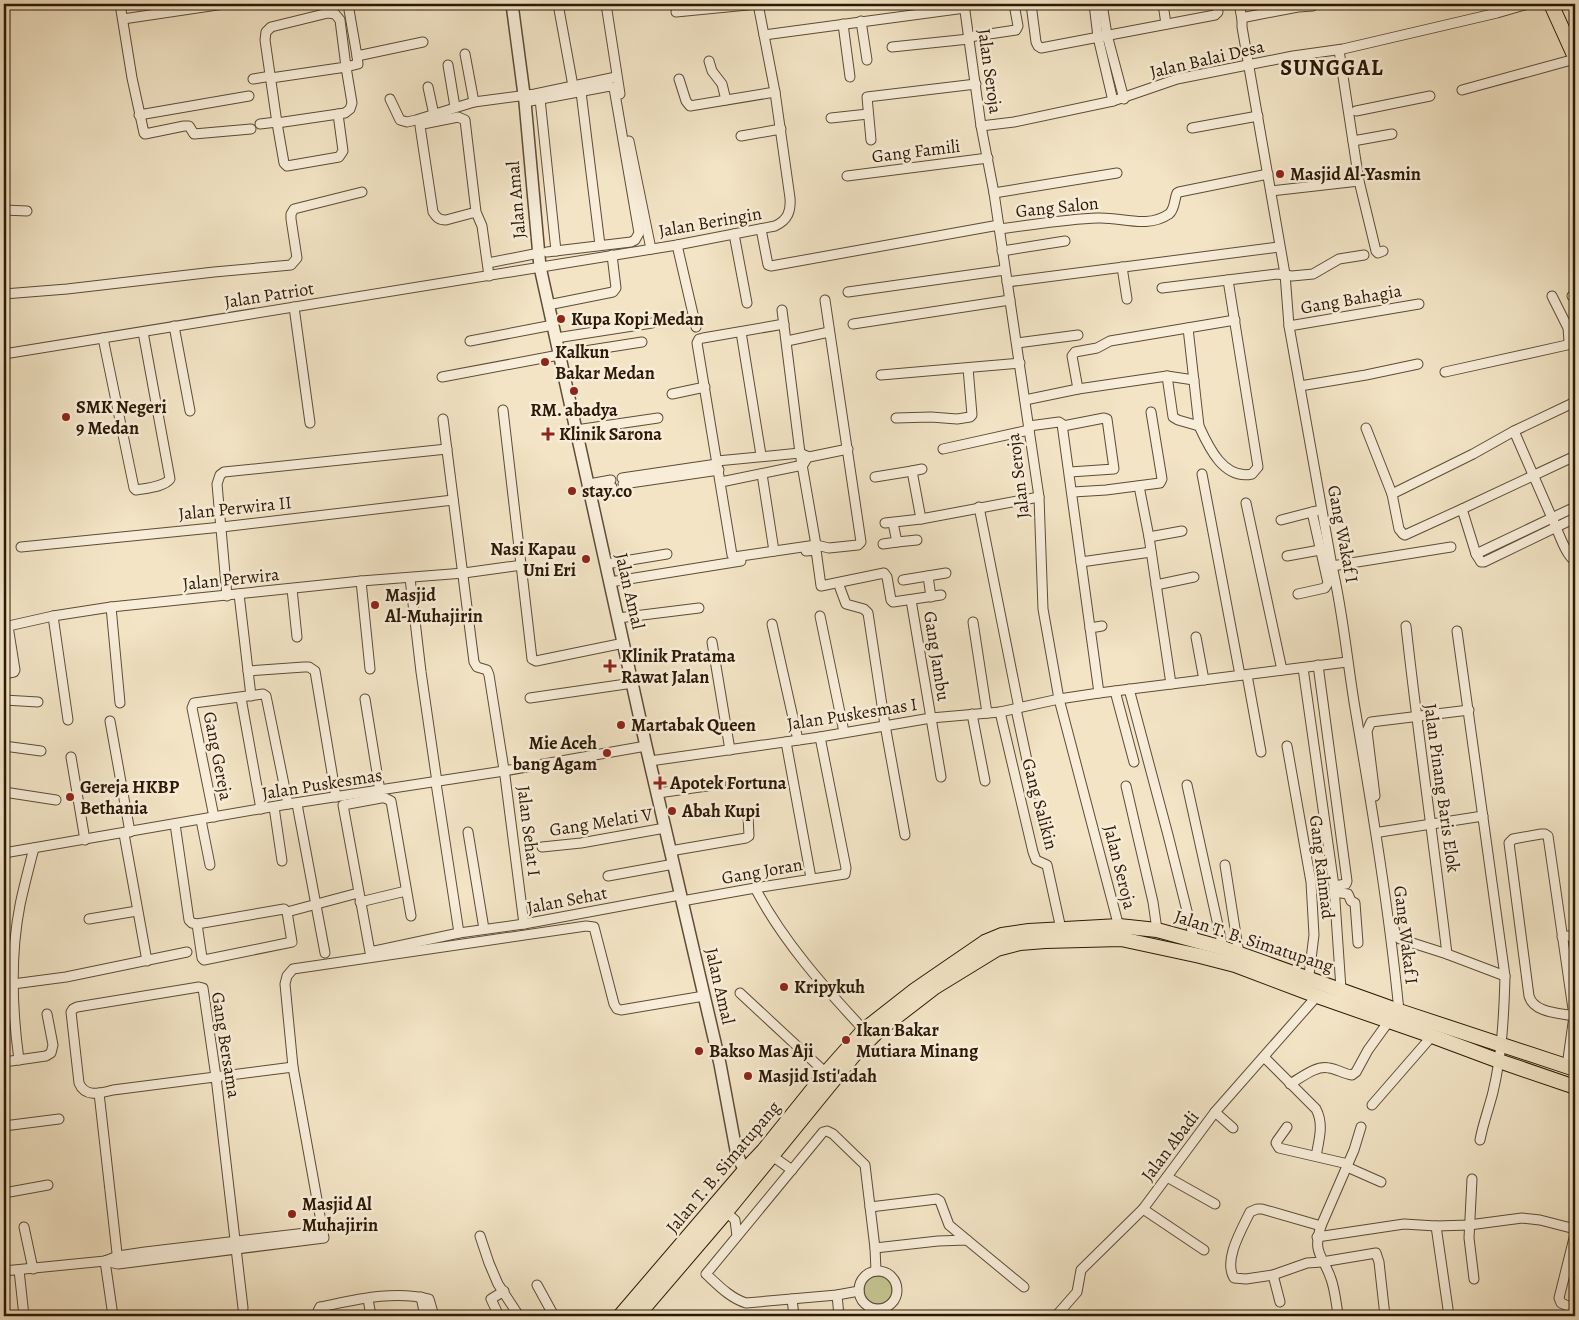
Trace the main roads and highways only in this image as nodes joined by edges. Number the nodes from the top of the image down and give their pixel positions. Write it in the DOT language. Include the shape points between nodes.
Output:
graph roads {
  1 [pos="1551,4"];
  2 [pos="1575,58"];
  3 [pos="1120,933"];
  4 [pos="932,984"];
  5 [pos="1310,989"];
  6 [pos="1394,1016"];
  7 [pos="1571,1068"];
  8 [pos="1575,1087"];
  9 [pos="768,1153"];
  10 [pos="749,1173"];
  11 [pos="620,1316"];
  12 [pos="637,1316"];
  1 -- 2 [label="main road"];
  3 -- 4 [label="main road, Jalan T. B. Simatupang" via="1012,945 996,950"];
  3 -- 4 [label="main road, Jalan T. B. Simatupang" via="1062,929 1002,935 985,942"];
  3 -- 5 [label="main road, Jalan T. B. Simatupang"];
  3 -- 5 [label="main road, Jalan T. B. Simatupang" via="1157,930 1194,939 1239,954"];
  4 -- 9 [label="main road, Jalan T. B. Simatupang" via="854,1055"];
  4 -- 9 [label="main road, Jalan T. B. Simatupang" via="895,1005 864,1030 826,1073"];
  5 -- 6 [label="main road, Jalan T. B. Simatupang"];
  5 -- 6 [label="main road, Jalan T. B. Simatupang" via="1341,989"];
  6 -- 7 [label="main road, Jalan T. B. Simatupang"];
  6 -- 8 [label="main road, Jalan T. B. Simatupang" via="1432,1036"];
  9 -- 10 [label="main road, Jalan T. B. Simatupang"];
  10 -- 11 [label="main road, Jalan T. B. Simatupang"];
  10 -- 12 [label="main road, Jalan T. B. Simatupang" via="726,1212"];
}
